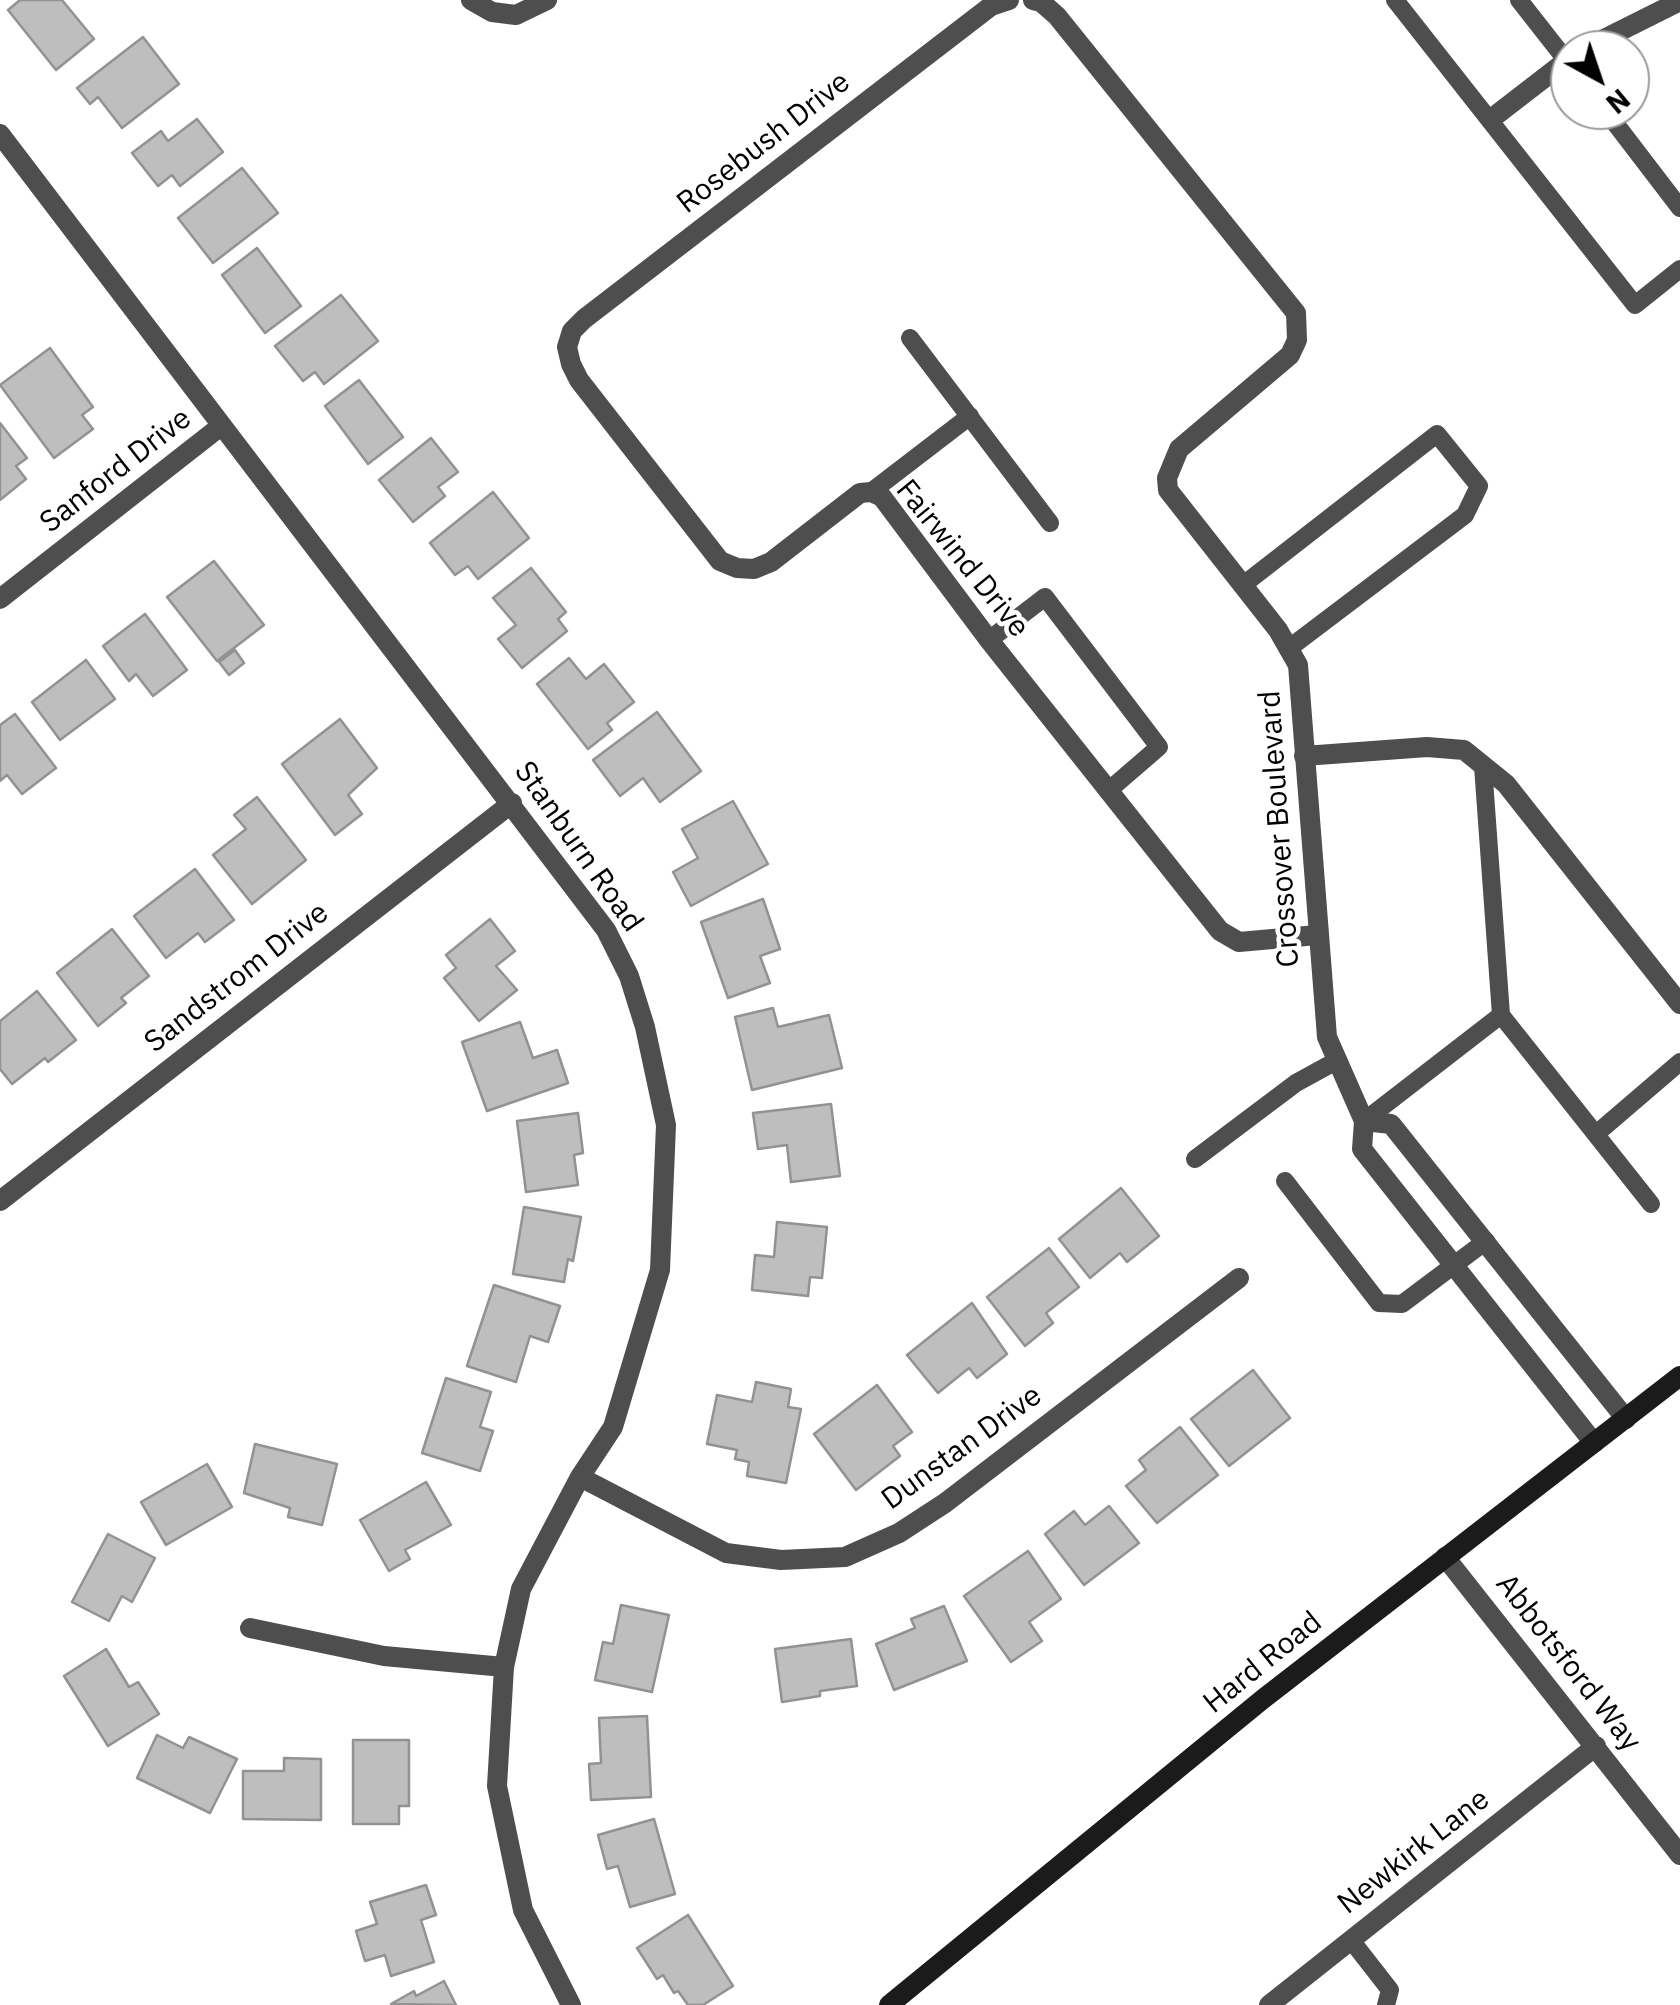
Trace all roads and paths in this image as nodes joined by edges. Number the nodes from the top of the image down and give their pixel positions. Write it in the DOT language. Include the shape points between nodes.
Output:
graph roads {
  1 [pos="471,0"];
  2 [pos="547,0"];
  3 [pos="1009,0"];
  4 [pos="1034,0"];
  5 [pos="1394,0"];
  6 [pos="1519,0"];
  7 [pos="1680,2"];
  8 [pos="1626,30"];
  9 [pos="1550,34"];
  10 [pos="1550,75"];
  11 [pos="1491,119"];
  12 [pos="1620,130"];
  13 [pos="0,134"];
  14 [pos="1680,208"];
  15 [pos="1680,269"];
  16 [pos="910,338"];
  17 [pos="568,346"];
  18 [pos="970,416"];
  19 [pos="222,426"];
  20 [pos="871,492"];
  21 [pos="1050,522"];
  22 [pos="1242,585"];
  23 [pos="0,600"];
  24 [pos="989,640"];
  25 [pos="1288,648"];
  26 [pos="1304,756"];
  27 [pos="1484,766"];
  28 [pos="1108,791"];
  29 [pos="512,803"];
  30 [pos="1316,935"];
  31 [pos="1680,1004"];
  32 [pos="1501,1016"];
  33 [pos="1338,1060"];
  34 [pos="1680,1062"];
  35 [pos="1364,1121"];
  36 [pos="1596,1134"];
  37 [pos="1195,1159"];
  38 [pos="1285,1181"];
  39 [pos="0,1201"];
  40 [pos="1651,1204"];
  41 [pos="1486,1240"];
  42 [pos="1453,1266"];
  43 [pos="1240,1278"];
  44 [pos="1680,1376"];
  45 [pos="1626,1419"];
  46 [pos="1594,1443"];
  47 [pos="580,1477"];
  48 [pos="1445,1557"];
  49 [pos="250,1628"];
  50 [pos="504,1667"];
  51 [pos="1596,1746"];
  52 [pos="1680,1855"];
  53 [pos="1351,1940"];
  54 [pos="571,2005"];
  55 [pos="890,2005"];
  56 [pos="1269,2005"];
  57 [pos="1386,2005"];
  1 -- 2 [label="street" via="492,12 516,14"];
  3 -- 17 [label="street, Rosebush Drive" via="991,6 584,319"];
  4 -- 22 [label="street, Crossover Boulevard" via="1057,16 1296,314 1290,356 1179,449 1168,478 1168,490"];
  5 -- 11 [label="lane"];
  6 -- 9 [label="lane"];
  7 -- 8 [label="street"];
  10 -- 11 [label="street"];
  11 -- 15 [label="lane" via="1635,304"];
  12 -- 14 [label="lane"];
  13 -- 19 [label="street, Stanburn Road"];
  16 -- 18 [label="lane"];
  17 -- 20 [label="street, Fairwind Drive" via="579,380 720,561 754,569 771,562"];
  18 -- 20 [label="lane"];
  18 -- 21 [label="lane"];
  19 -- 23 [label="street, Sanford Drive"];
  19 -- 29 [label="street, Stanburn Road"];
  20 -- 24 [label="street, Fairwind Drive" via="882,497"];
  22 -- 25 [label="street, Crossover Boulevard"];
  22 -- 25 [label="lane" via="1437,434 1479,486 1465,515"];
  24 -- 28 [label="street, Fairwind Drive"];
  24 -- 28 [label="lane" via="1046,597 1159,747"];
  25 -- 26 [label="street, Crossover Boulevard" via="1298,665"];
  26 -- 27 [label="street" via="1426,747 1464,750"];
  26 -- 30 [label="street, Crossover Boulevard"];
  27 -- 31 [label="street" via="1506,784"];
  27 -- 32 [label="lane"];
  28 -- 30 [label="street, Fairwind Drive" via="1220,930 1239,942"];
  29 -- 39 [label="street, Sandstrom Drive"];
  29 -- 47 [label="street, Stanburn Road" via="606,930 629,976 666,1125 660,1270 613,1426"];
  30 -- 33 [label="street, Crossover Boulevard" via="1327,1037"];
  32 -- 35 [label="lane"];
  32 -- 36 [label="lane"];
  33 -- 35 [label="street, Crossover Boulevard"];
  33 -- 37 [label="lane"];
  34 -- 36 [label="lane"];
  35 -- 41 [label="street" via="1391,1124"];
  35 -- 42 [label="street, Crossover Boulevard" via="1362,1149"];
  36 -- 40 [label="lane"];
  38 -- 42 [label="lane" via="1379,1303 1402,1304"];
  41 -- 42 [label="lane"];
  41 -- 45 [label="street"];
  42 -- 46 [label="street, Crossover Boulevard"];
  43 -- 47 [label="street, Dunstan Drive" via="945,1503 845,1557 726,1554"];
  44 -- 45 [label="main road, Hard Road"];
  45 -- 46 [label="main road, Hard Road"];
  46 -- 48 [label="main road, Hard Road"];
  47 -- 50 [label="street, Stanburn Road" via="521,1589"];
  48 -- 51 [label="street, Abbotsford Way"];
  48 -- 55 [label="main road, Hard Road"];
  49 -- 50 [label="street" via="384,1656"];
  50 -- 54 [label="street, Stanburn Road" via="497,1786 523,1910"];
  51 -- 52 [label="street, Abbotsford Way"];
  51 -- 53 [label="street, Newkirk Lane"];
  53 -- 56 [label="street, Newkirk Lane"];
  53 -- 57 [label="lane" via="1390,1990"];
}
